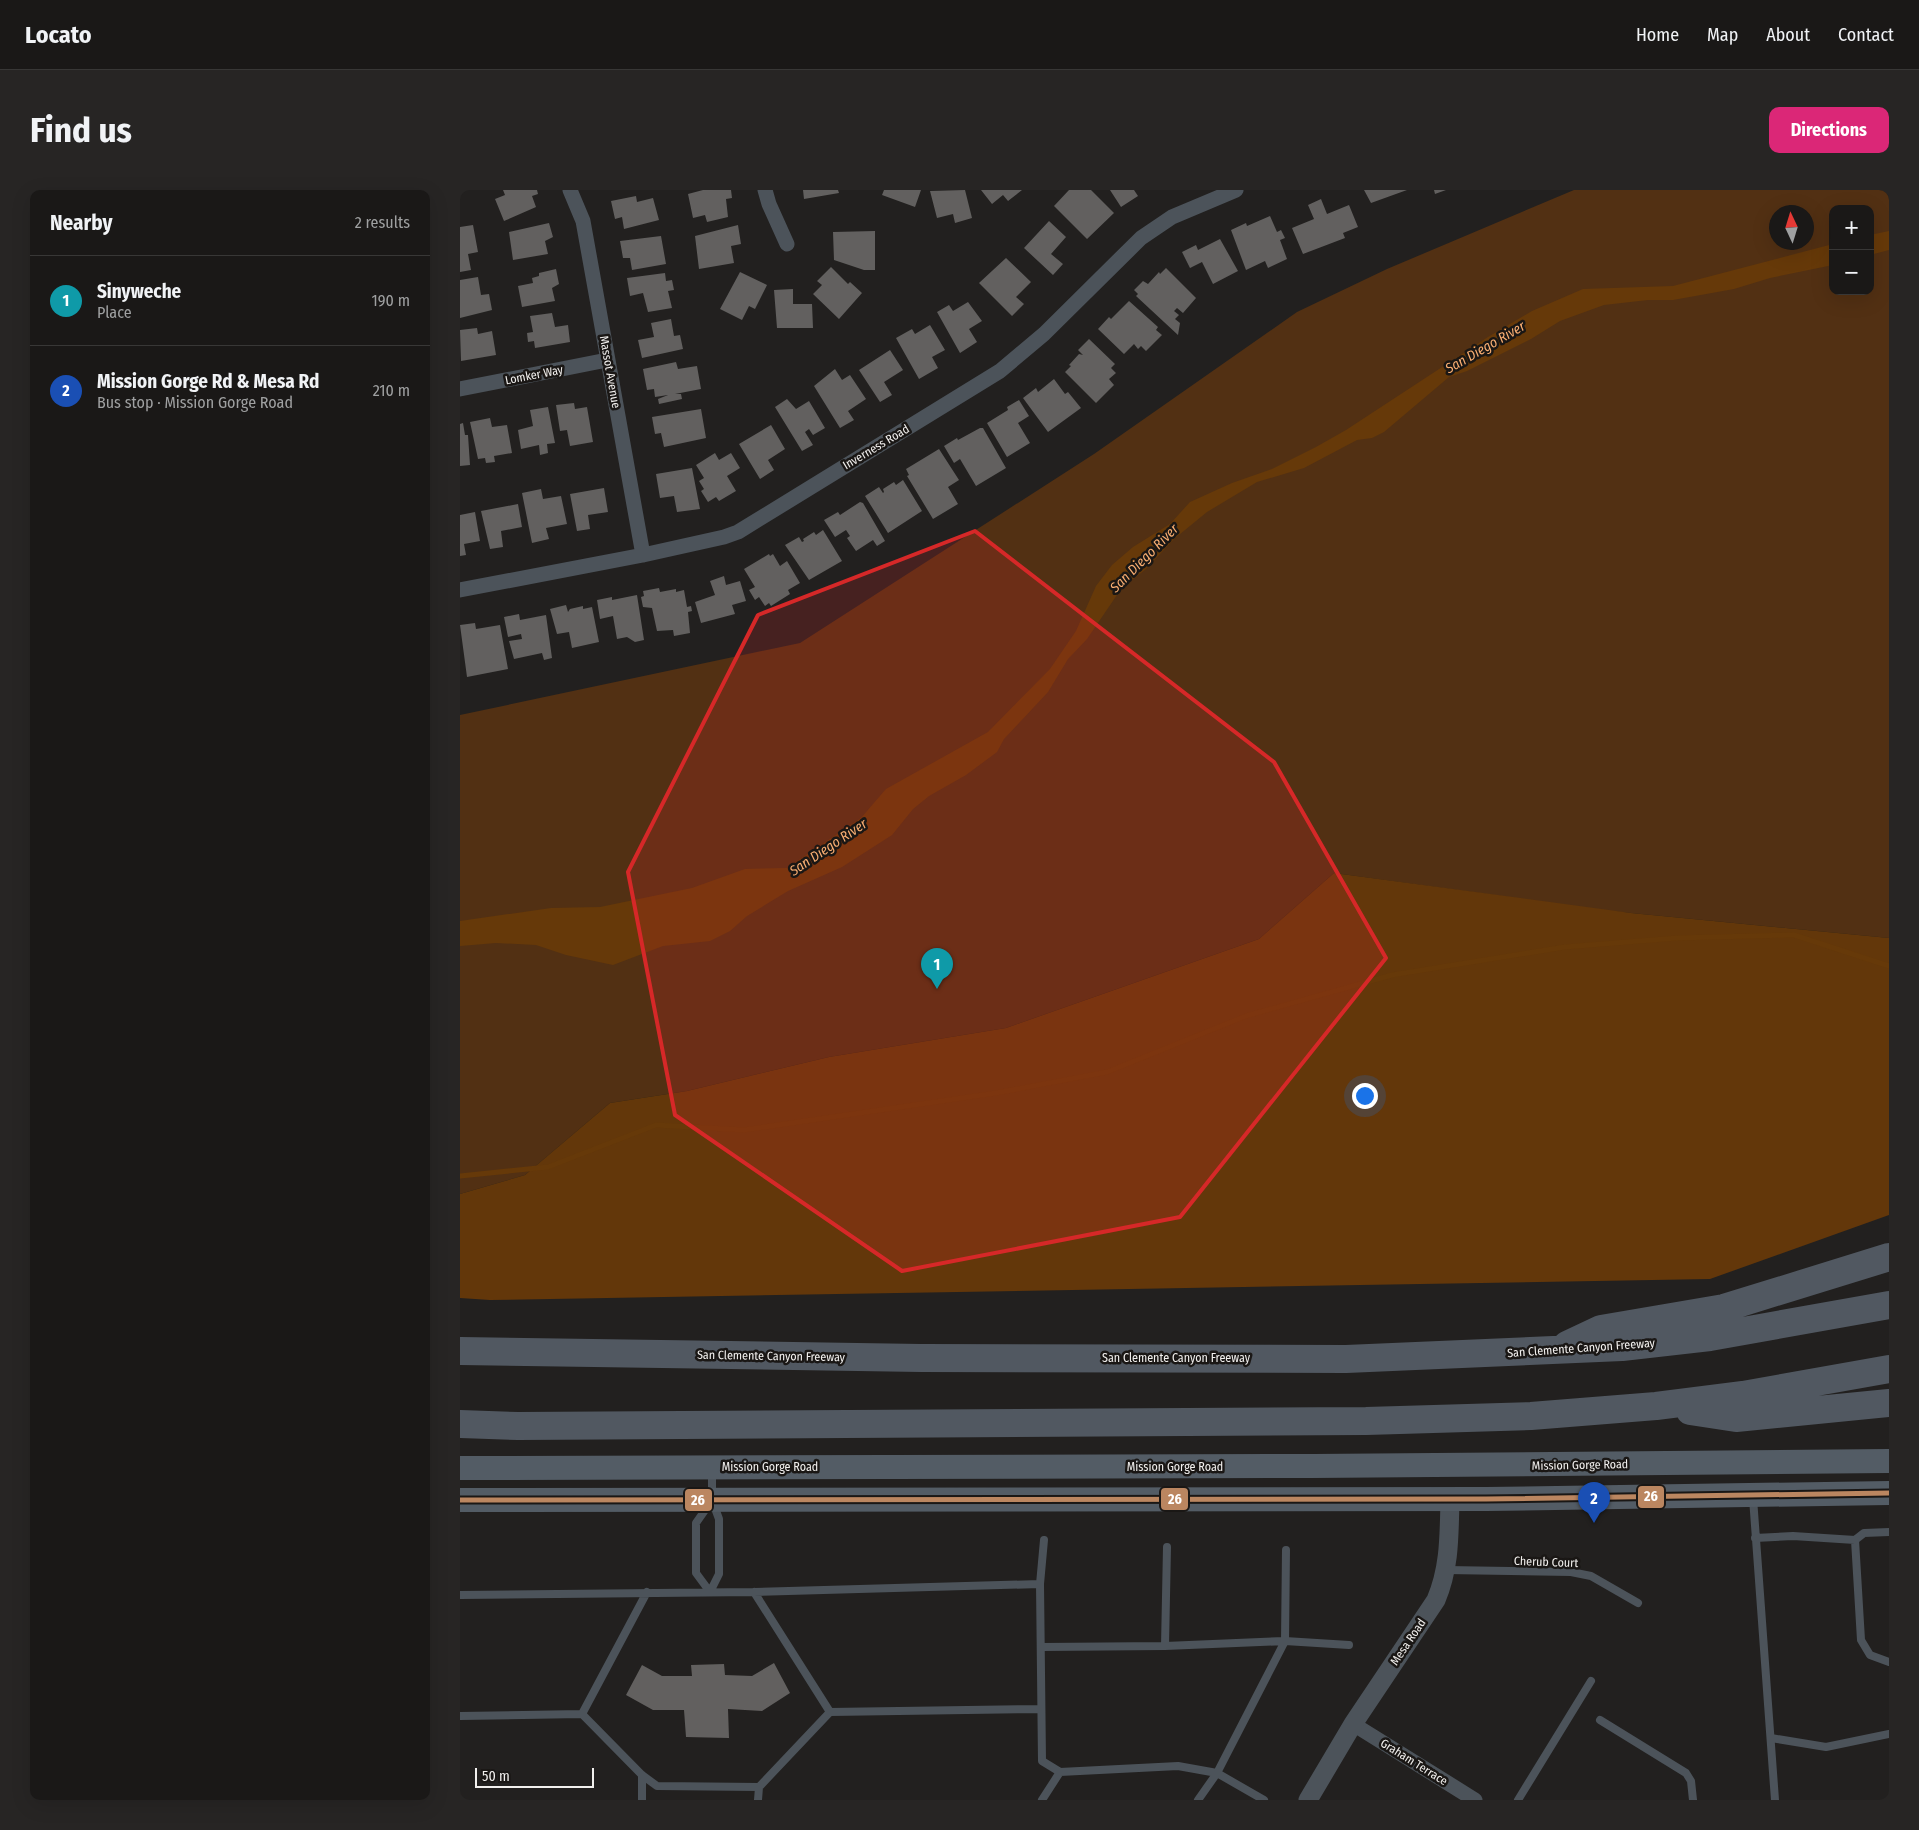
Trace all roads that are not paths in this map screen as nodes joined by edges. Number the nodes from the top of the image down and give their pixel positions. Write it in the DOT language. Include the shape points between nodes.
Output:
graph roads {
  1 [pos="570,190"];
  2 [pos="765,190"];
  3 [pos="1236,190"];
  4 [pos="787,244"];
  5 [pos="607,360"];
  6 [pos="460,389"];
  7 [pos="644,556"];
  8 [pos="460,590"];
  9 [pos="1889,1257"];
  10 [pos="1889,1306"];
  11 [pos="460,1351"];
  12 [pos="1552,1352"];
  13 [pos="1889,1369"];
  14 [pos="1889,1403"];
  15 [pos="1656,1406"];
  16 [pos="460,1424"];
  17 [pos="1889,1461"];
  18 [pos="1754,1462"];
  19 [pos="1450,1466"];
  20 [pos="712,1467"];
  21 [pos="460,1468"];
  22 [pos="1889,1493"];
  23 [pos="1753,1495"];
  24 [pos="1450,1499"];
  25 [pos="460,1500"];
  26 [pos="712,1500"];
  27 [pos="1889,1532"];
  28 [pos="1755,1538"];
  29 [pos="1044,1540"];
  30 [pos="1855,1540"];
  31 [pos="1167,1547"];
  32 [pos="1286,1550"];
  33 [pos="1446,1570"];
  34 [pos="1040,1584"];
  35 [pos="647,1592"];
  36 [pos="710,1592"];
  37 [pos="754,1592"];
  38 [pos="460,1595"];
  39 [pos="1638,1603"];
  40 [pos="1285,1641"];
  41 [pos="1350,1645"];
  42 [pos="1166,1646"];
  43 [pos="1042,1647"];
  44 [pos="1889,1662"];
  45 [pos="1591,1681"];
  46 [pos="1040,1709"];
  47 [pos="830,1712"];
  48 [pos="582,1714"];
  49 [pos="460,1716"];
  50 [pos="1600,1720"];
  51 [pos="1353,1724"];
  52 [pos="1889,1734"];
  53 [pos="1771,1738"];
  54 [pos="1060,1772"];
  55 [pos="1217,1773"];
  56 [pos="642,1775"];
  57 [pos="759,1786"];
  58 [pos="642,1800"];
  59 [pos="758,1800"];
  60 [pos="1042,1800"];
  61 [pos="1198,1800"];
  62 [pos="1264,1800"];
  63 [pos="1308,1800"];
  64 [pos="1475,1800"];
  65 [pos="1518,1800"];
  66 [pos="1693,1800"];
  67 [pos="1775,1800"];
  1 -- 5 [label="street, Massot Avenue" via="583,222"];
  2 -- 4 [label="street" via="768,204"];
  3 -- 7 [label="street, Inverness Road" via="1188,208 1156,226 1000,372 753,524 724,537"];
  5 -- 6 [label="street, Lomker Way"];
  5 -- 7 [label="street, Massot Avenue"];
  7 -- 8 [label="street, Inverness Road"];
  9 -- 12 [label="highway" via="1724,1308 1601,1329"];
  10 -- 12 [label="highway, San Clemente Canyon Freeway" via="1710,1337"];
  11 -- 12 [label="highway, San Clemente Canyon Freeway" via="922,1358 1346,1359"];
  13 -- 15 [label="highway" via="1743,1395"];
  14 -- 15 [label="highway" via="1736,1418"];
  15 -- 16 [label="highway" via="1531,1416 1366,1421"];
  17 -- 18 [label="main road, Mission Gorge Road"];
  18 -- 19 [label="main road, Mission Gorge Road"];
  18 -- 23 [label="main road"];
  19 -- 20 [label="main road, Mission Gorge Road"];
  19 -- 24 [label="main road, Mesa Road"];
  20 -- 21 [label="main road, Mission Gorge Road"];
  20 -- 26 [label="lane"];
  22 -- 23 [label="main road"];
  23 -- 24 [label="main road"];
  23 -- 28 [label="lane"];
  24 -- 26 [label="main road"];
  24 -- 33 [label="street, Mesa Road"];
  25 -- 26 [label="main road"];
  26 -- 36 [label="lane" via="719,1519 719,1574"];
  26 -- 36 [label="lane" via="696,1523 696,1573"];
  27 -- 30 [label="lane" via="1864,1532"];
  28 -- 30 [label="lane" via="1793,1536"];
  28 -- 53 [label="lane"];
  29 -- 34 [label="lane"];
  30 -- 44 [label="lane" via="1861,1640 1870,1654"];
  31 -- 42 [label="lane"];
  32 -- 40 [label="lane"];
  33 -- 39 [label="lane, Cherub Court" via="1571,1572 1591,1576"];
  33 -- 51 [label="street, Mesa Road" via="1436,1600"];
  34 -- 37 [label="lane"];
  34 -- 43 [label="lane"];
  35 -- 36 [label="lane"];
  35 -- 38 [label="lane"];
  35 -- 48 [label="lane"];
  36 -- 37 [label="lane"];
  37 -- 47 [label="lane"];
  40 -- 41 [label="lane"];
  40 -- 42 [label="lane"];
  40 -- 55 [label="lane"];
  42 -- 43 [label="lane"];
  43 -- 46 [label="lane"];
  45 -- 65 [label="lane"];
  46 -- 47 [label="lane"];
  46 -- 54 [label="lane" via="1042,1761"];
  47 -- 57 [label="lane"];
  48 -- 49 [label="lane"];
  48 -- 56 [label="lane"];
  50 -- 66 [label="lane" via="1686,1773 1692,1784"];
  51 -- 63 [label="street, Mesa Road"];
  51 -- 64 [label="street, Graham Terrace"];
  52 -- 53 [label="lane" via="1826,1747"];
  53 -- 67 [label="lane"];
  54 -- 55 [label="lane" via="1178,1766"];
  54 -- 60 [label="lane"];
  55 -- 61 [label="lane"];
  55 -- 62 [label="lane"];
  56 -- 57 [label="lane" via="657,1786"];
  56 -- 58 [label="lane"];
  57 -- 59 [label="lane"];
}
